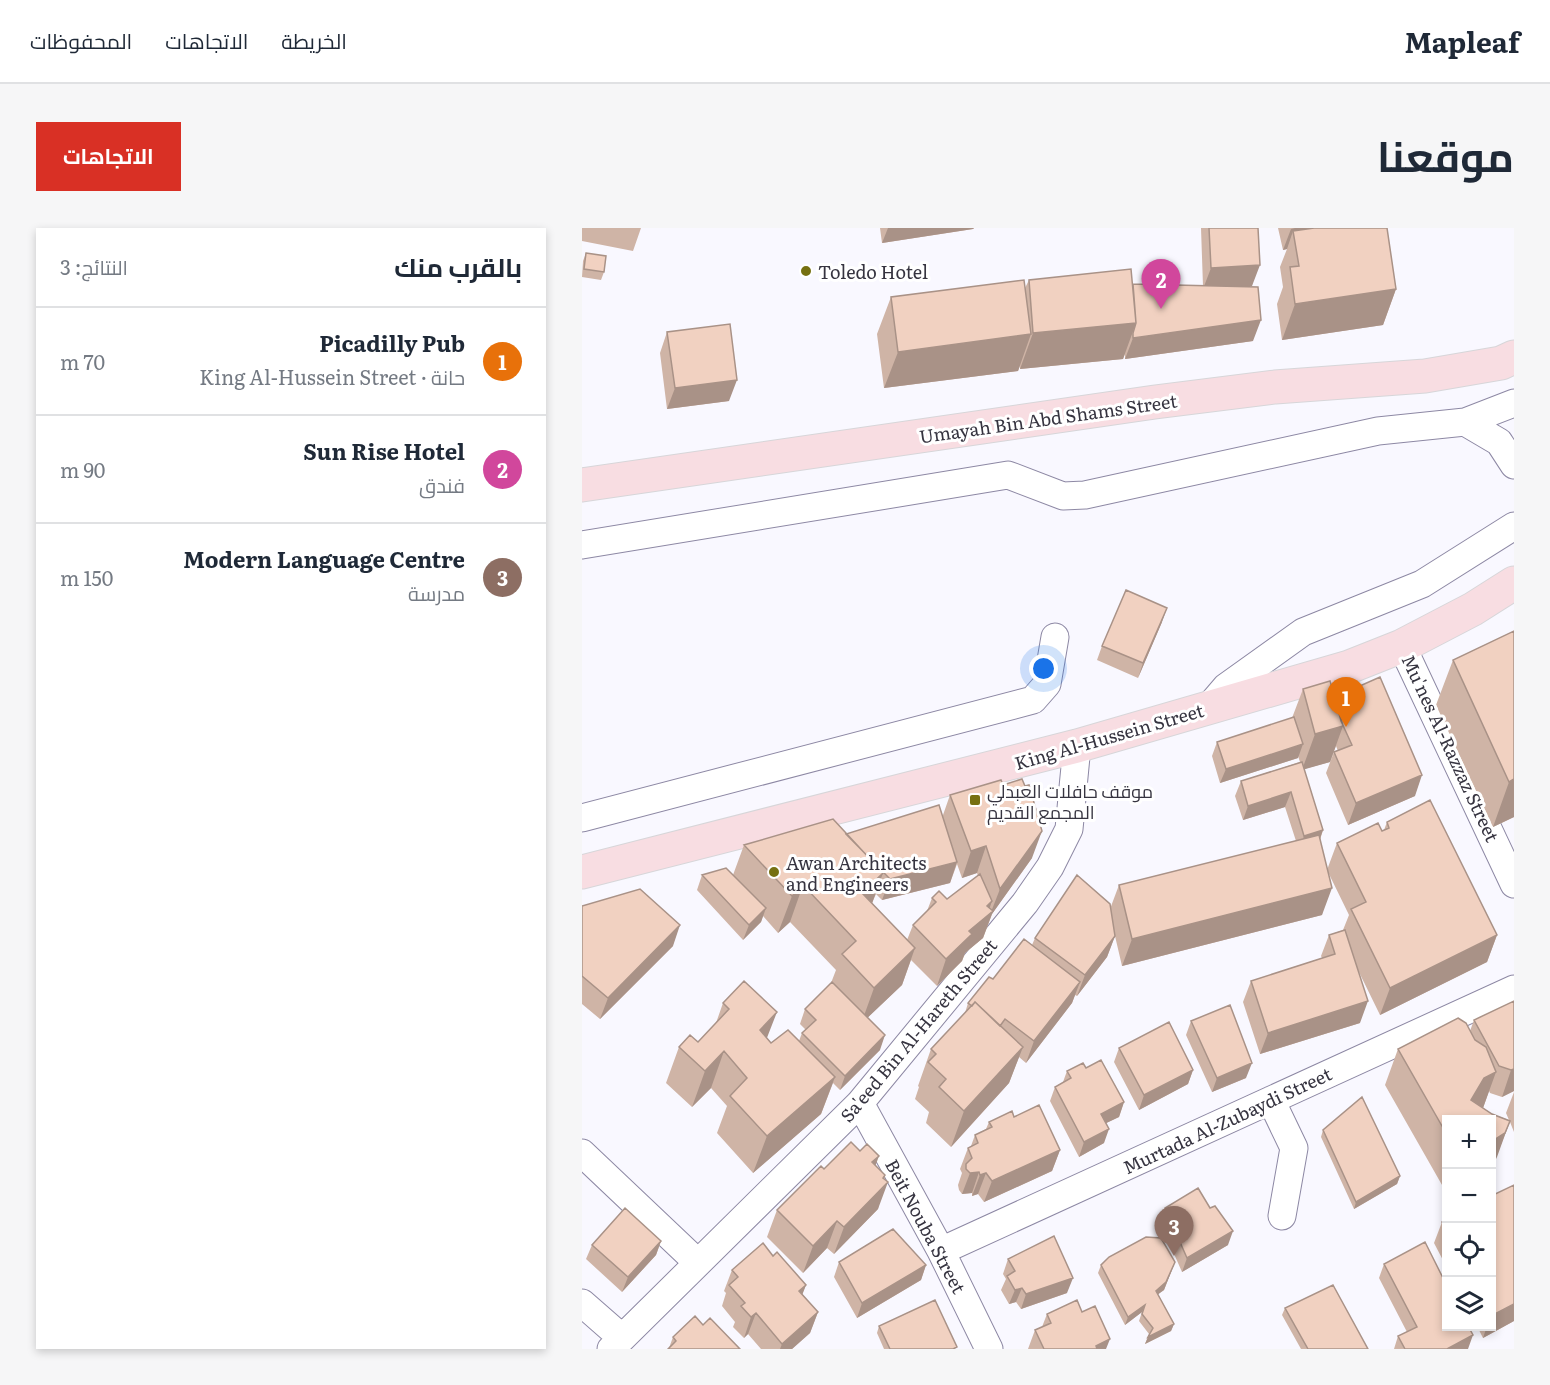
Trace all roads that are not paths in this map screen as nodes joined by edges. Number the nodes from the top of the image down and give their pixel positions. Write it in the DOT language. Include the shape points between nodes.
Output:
graph roads {
  1 [pos="1514,357"];
  2 [pos="1514,404"];
  3 [pos="1466,423"];
  4 [pos="1514,465"];
  5 [pos="582,485"];
  6 [pos="1511,522"];
  7 [pos="582,545"];
  8 [pos="1514,583"];
  9 [pos="1055,638"];
  10 [pos="1402,646"];
  11 [pos="1208,708"];
  12 [pos="1077,746"];
  13 [pos="582,818"];
  14 [pos="582,872"];
  15 [pos="1514,884"];
  16 [pos="1514,989"];
  17 [pos="1271,1100"];
  18 [pos="860,1103"];
  19 [pos="582,1153"];
  20 [pos="1282,1216"];
  21 [pos="941,1251"];
  22 [pos="696,1262"];
  23 [pos="582,1303"];
  24 [pos="617,1344"];
  25 [pos="989,1349"];
  1 -- 5 [label="main road, Umayah Bin Abd Shams Street" via="1501,363 1425,376 1275,387 1155,402"];
  2 -- 3 [label="street"];
  3 -- 4 [label="street" via="1498,442"];
  3 -- 7 [label="street" via="1378,431 1084,495 1063,496 1008,475"];
  6 -- 11 [label="street" via="1422,584 1303,632 1226,687"];
  8 -- 10 [label="main road, King Al-Hussein Street"];
  9 -- 13 [label="street" via="1047,684 1033,700"];
  10 -- 11 [label="main road, King Al-Hussein Street" via="1348,667"];
  10 -- 15 [label="street, Mu'nes Al-Razzaz Street"];
  11 -- 12 [label="main road, King Al-Hussein Street"];
  12 -- 14 [label="main road, King Al-Hussein Street"];
  12 -- 18 [label="street, Sa'eed Bin Al-Hareth Street" via="1069,829 1050,867 1025,903"];
  16 -- 17 [label="street, Murtada Al-Zubaydi Street"];
  17 -- 20 [label="street" via="1294,1148"];
  17 -- 21 [label="street, Murtada Al-Zubaydi Street"];
  18 -- 21 [label="street, Beit Nouba Street"];
  18 -- 22 [label="street, Sa'eed Bin Al-Hareth Street"];
  19 -- 22 [label="street"];
  21 -- 25 [label="street, Beit Nouba Street"];
  22 -- 24 [label="street, Sa'eed Bin Al-Hareth Street"];
  23 -- 24 [label="street"];
}
